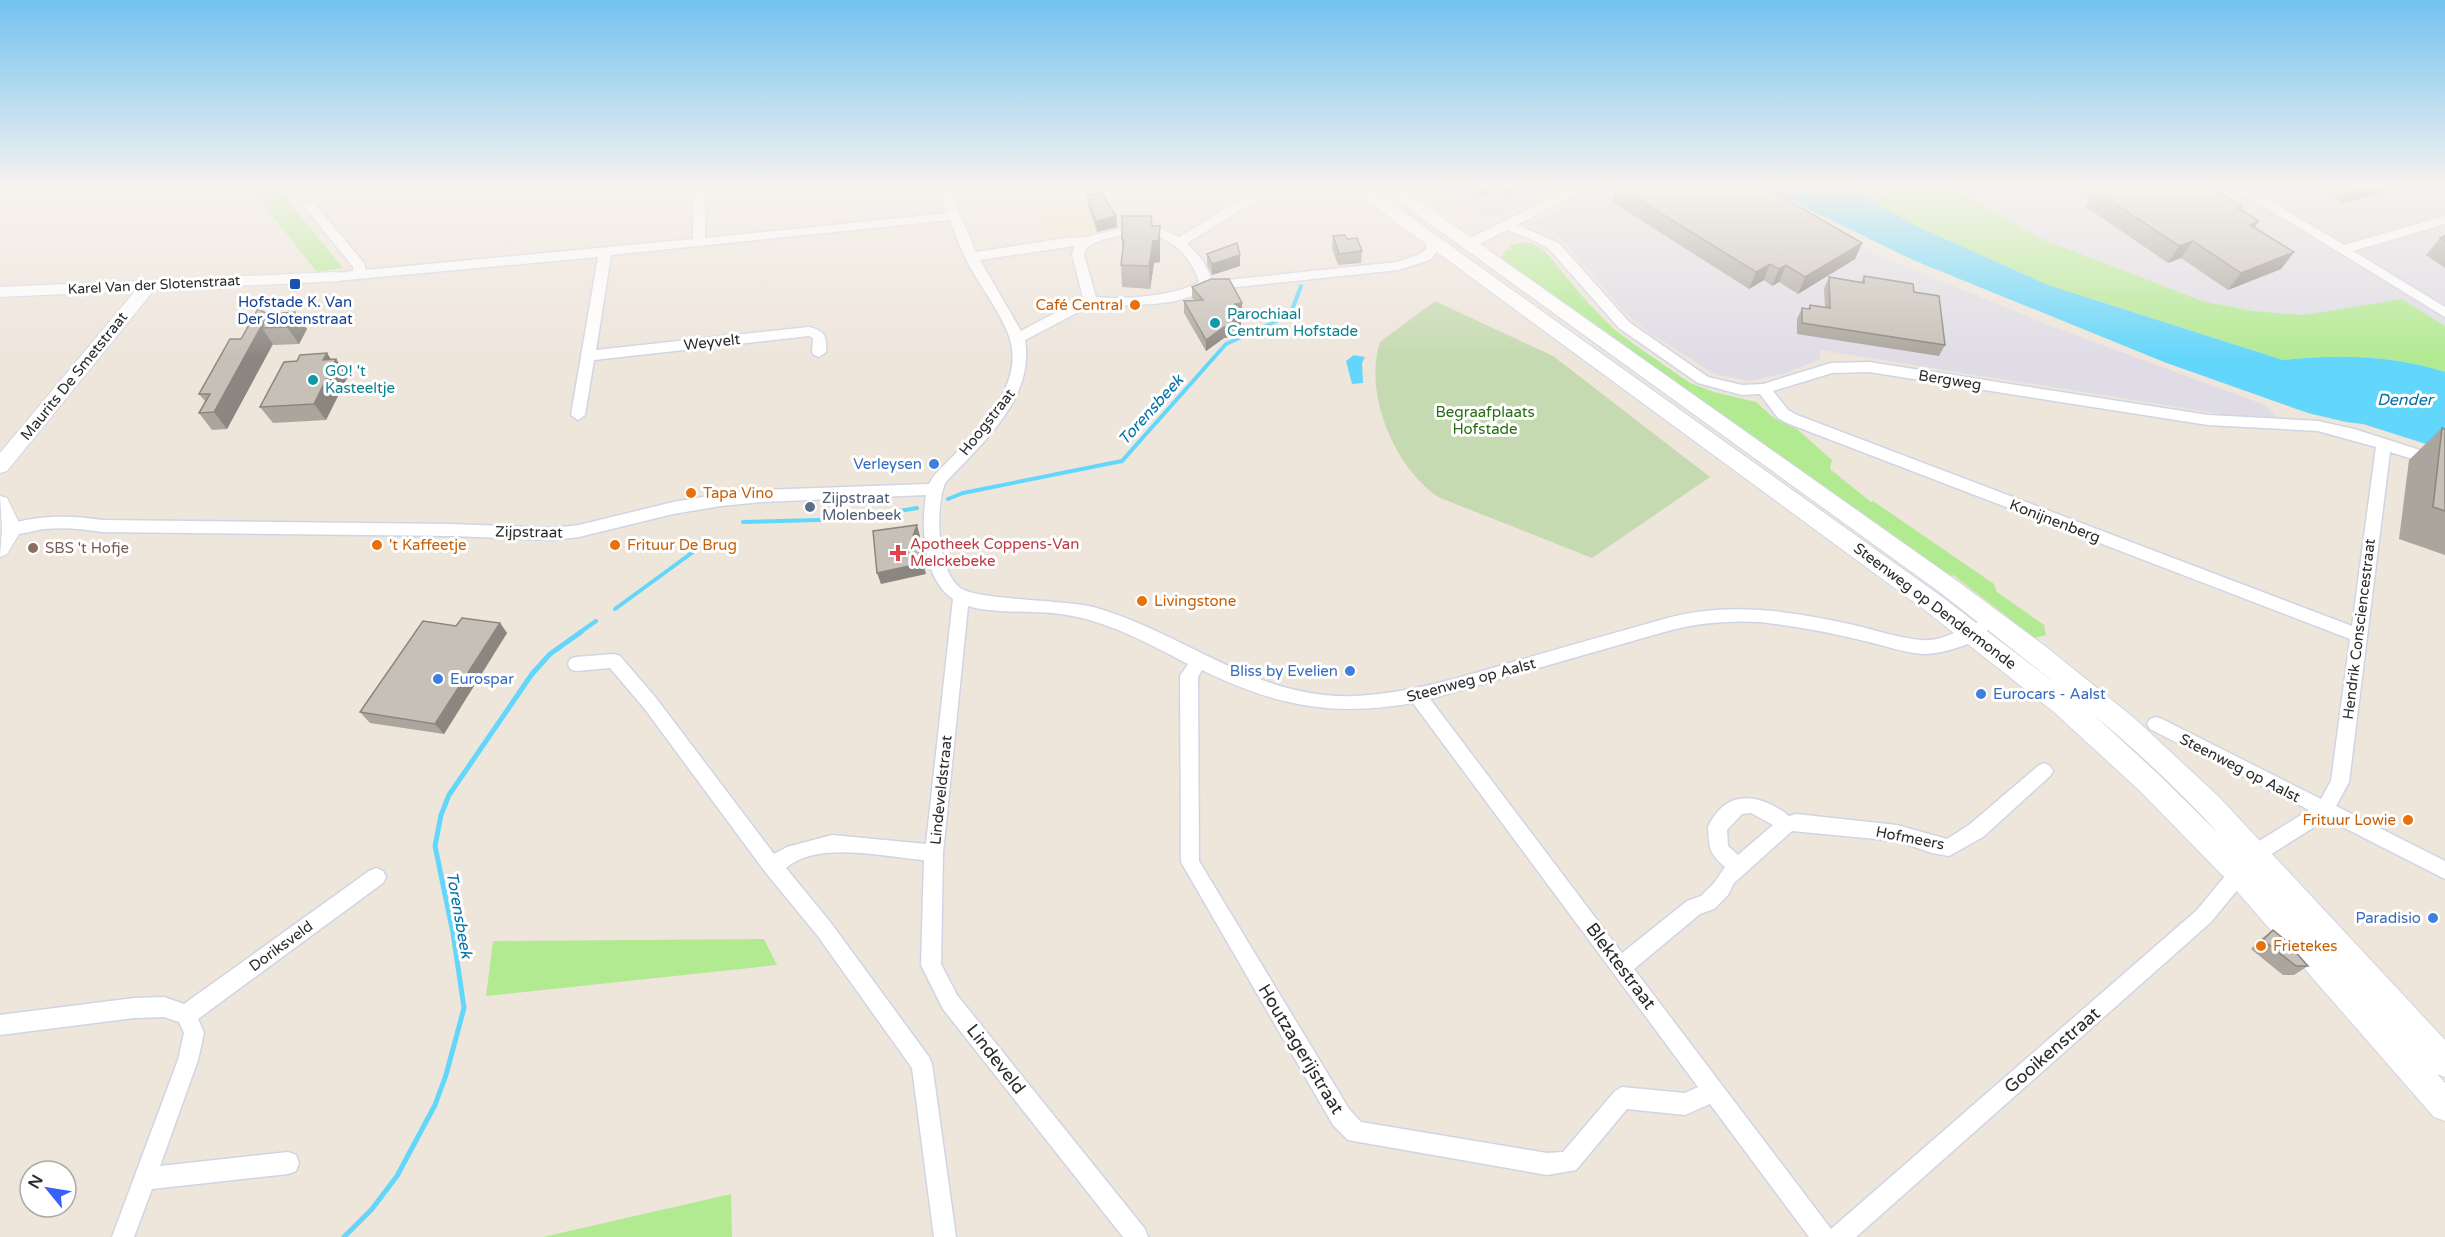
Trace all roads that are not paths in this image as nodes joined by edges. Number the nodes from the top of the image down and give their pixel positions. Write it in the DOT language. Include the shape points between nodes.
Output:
graph roads {
  1 [pos="1178,243"];
  2 [pos="341,244"];
  3 [pos="691,244"];
  4 [pos="966,244"];
  5 [pos="1055,244"];
  6 [pos="1083,244"];
  7 [pos="1430,244"];
  8 [pos="1437,244"];
  9 [pos="1470,244"];
  10 [pos="1472,244"];
  11 [pos="1550,244"];
  12 [pos="2332,244"];
  13 [pos="2364,244"];
  14 [pos="2342,250"];
  15 [pos="605,252"];
  16 [pos="972,257"];
  17 [pos="1473,270"];
  18 [pos="360,274"];
  19 [pos="335,277"];
  20 [pos="1212,284"];
  21 [pos="149,286"];
  22 [pos="0,292"];
  23 [pos="1090,300"];
  24 [pos="2445,313"];
  25 [pos="1018,338"];
  26 [pos="819,352"];
  27 [pos="587,356"];
  28 [pos="1764,389"];
  29 [pos="578,415"];
  30 [pos="2385,444"];
  31 [pos="2445,464"];
  32 [pos="0,466"];
  33 [pos="934,489"];
  34 [pos="0,503"];
  35 [pos="12,529"];
  36 [pos="0,549"];
  37 [pos="962,597"];
  38 [pos="1983,626"];
  39 [pos="2358,635"];
  40 [pos="1199,662"];
  41 [pos="576,664"];
  42 [pos="1418,696"];
  43 [pos="2156,724"];
  44 [pos="2044,771"];
  45 [pos="2324,811"];
  46 [pos="1786,825"];
  47 [pos="934,854"];
  48 [pos="2247,864"];
  49 [pos="773,867"];
  50 [pos="1738,867"];
  51 [pos="2445,870"];
  52 [pos="376,877"];
  53 [pos="1622,966"];
  54 [pos="186,1015"];
  55 [pos="0,1024"];
  56 [pos="2445,1062"];
  57 [pos="1714,1091"];
  58 [pos="2445,1106"];
  59 [pos="288,1163"];
  60 [pos="146,1179"];
  61 [pos="123,1237"];
  62 [pos="945,1237"];
  63 [pos="1137,1237"];
  64 [pos="1823,1237"];
  65 [pos="1839,1237"];
  1 -- 20 [label="street"];
  2 -- 18 [label="street" via="359,266"];
  3 -- 15 [label="street, Karel Van der Slotenstraat"];
  4 -- 16 [label="street, Hoogstraat"];
  5 -- 16 [label="street"];
  6 -- 23 [label="street" via="1078,255"];
  7 -- 20 [label="street" via="1432,250 1425,257 1398,266"];
  8 -- 17 [label="main road, Steenweg op Dendermonde"];
  9 -- 17 [label="main road" via="1460,253"];
  10 -- 38 [label="main road, Steenweg op Dendermonde"];
  11 -- 28 [label="street, Bergweg" via="1614,316 1645,341 1703,380 1730,389"];
  12 -- 14 [label="street"];
  13 -- 14 [label="street"];
  14 -- 24 [label="street"];
  15 -- 18 [label="street, Karel Van der Slotenstraat"];
  15 -- 27 [label="street"];
  16 -- 25 [label="street, Hoogstraat"];
  17 -- 38 [label="main road, Steenweg op Dendermonde"];
  18 -- 19 [label="street, Karel Van der Slotenstraat"];
  19 -- 21 [label="street, Karel Van der Slotenstraat"];
  20 -- 23 [label="street" via="1170,298"];
  21 -- 22 [label="street, Karel Van der Slotenstraat"];
  21 -- 32 [label="street, Maurits De Smetstraat"];
  23 -- 25 [label="street"];
  25 -- 33 [label="street, Hoogstraat" via="1021,364 1015,385 996,415"];
  26 -- 27 [label="street, Weyvelt" via="820,337 808,332"];
  27 -- 29 [label="street"];
  28 -- 30 [label="street, Bergweg" via="1831,368 1869,367 2208,420 2318,426"];
  28 -- 39 [label="street, Konijnenberg" via="1783,414 1792,419"];
  30 -- 31 [label="street, Bergweg"];
  30 -- 39 [label="street, Hendrik Consciencestraat"];
  33 -- 35 [label="street, Zijpstraat" via="721,500 566,534 49,522"];
  33 -- 37 [label="street" via="931,518 940,569 952,590"];
  34 -- 35 [label="street"];
  35 -- 36 [label="street"];
  37 -- 40 [label="street, Steenweg op Aalst" via="1087,612"];
  37 -- 47 [label="street, Lindeveldstraat"];
  38 -- 42 [label="street, Steenweg op Aalst" via="1962,640 1921,647 1789,618 1699,617"];
  38 -- 48 [label="main road, Steenweg op Dendermonde" via="2185,817"];
  39 -- 45 [label="street, Hendrik Consciencestraat" via="2340,782"];
  40 -- 42 [label="street, Steenweg op Aalst" via="1259,688 1299,698 1368,703"];
  40 -- 57 [label="street, Houtzagerijstraat" via="1189,676 1190,862 1341,1118 1356,1132 1547,1164 1568,1162 1622,1098 1685,1104"];
  41 -- 49 [label="street" via="614,661"];
  42 -- 53 [label="street, Blektestraat"];
  43 -- 45 [label="street, Steenweg op Aalst"];
  44 -- 46 [label="street, Hofmeers" via="1976,831 1949,848 1897,833 1796,822"];
  45 -- 48 [label="street, Steenweg op Aalst"];
  45 -- 51 [label="street, Steenweg op Aalst"];
  46 -- 50 [label="street"];
  46 -- 50 [label="street" via="1768,810 1739,807 1717,827 1719,850"];
  47 -- 49 [label="street, Lindeveldstraat" via="832,843 787,855"];
  47 -- 63 [label="street, Lindeveld" via="931,965 940,984 950,1002"];
  48 -- 56 [label="main road, Steenweg op Dendermonde"];
  48 -- 58 [label="main road, Steenweg op Dendermonde"];
  48 -- 65 [label="street, Gooikenstraat" via="2204,916"];
  49 -- 62 [label="street" via="824,929 922,1064"];
  50 -- 53 [label="street" via="1707,903 1694,907"];
  52 -- 54 [label="street, Doriksveld"];
  53 -- 57 [label="street, Blektestraat"];
  54 -- 55 [label="street" via="164,1007 134,1008"];
  54 -- 60 [label="street" via="194,1033 188,1060"];
  57 -- 64 [label="street, Blektestraat"];
  59 -- 60 [label="street"];
  60 -- 61 [label="street"];
}
